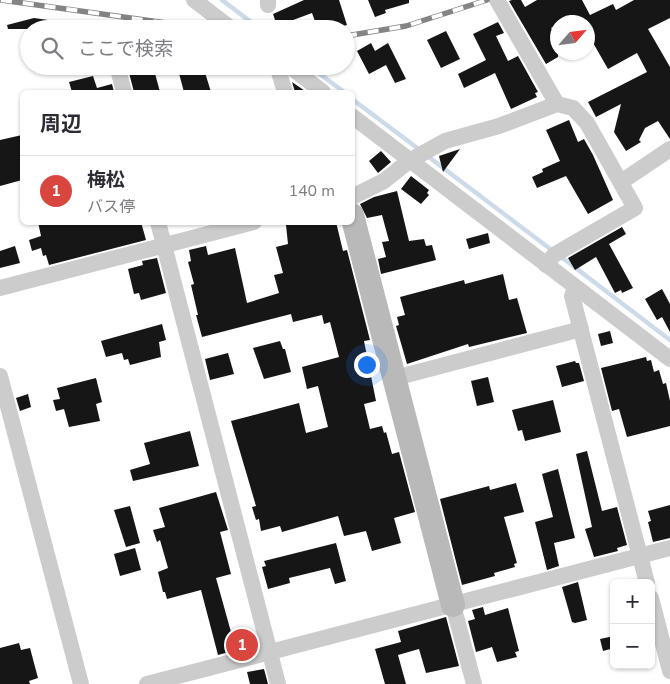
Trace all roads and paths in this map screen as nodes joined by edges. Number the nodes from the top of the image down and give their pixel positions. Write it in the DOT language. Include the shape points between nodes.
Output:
graph roads {
  1 [pos="194,0"];
  2 [pos="497,0"];
  3 [pos="220,20"];
  4 [pos="119,75"];
  5 [pos="280,75"];
  6 [pos="301,75"];
  7 [pos="123,90"];
  8 [pos="284,90"];
  9 [pos="320,90"];
  10 [pos="557,104"];
  11 [pos="355,118"];
  12 [pos="670,150"];
  13 [pos="410,160"];
  14 [pos="621,182"];
  15 [pos="355,196"];
  16 [pos="159,225"];
  17 [pos="243,225"];
  18 [pos="355,225"];
  19 [pos="164,246"];
  20 [pos="546,265"];
  21 [pos="0,288"];
  22 [pos="575,288"];
  23 [pos="581,329"];
  24 [pos="670,359"];
  25 [pos="0,376"];
  26 [pos="394,378"];
  27 [pos="670,548"];
  28 [pos="640,556"];
  29 [pos="646,579"];
  30 [pos="453,605"];
  31 [pos="655,613"];
  32 [pos="270,653"];
  33 [pos="670,671"];
  34 [pos="81,684"];
  35 [pos="147,684"];
  36 [pos="278,684"];
  37 [pos="474,684"];
  1 -- 3 [label="street"];
  2 -- 10 [label="street"];
  4 -- 7 [label="street"];
  5 -- 8 [label="street"];
  6 -- 9 [label="street"];
  10 -- 13 [label="street" via="499,126 445,141"];
  10 -- 14 [label="street" via="573,108 587,123"];
  11 -- 13 [label="street"];
  12 -- 14 [label="street"];
  13 -- 15 [label="street" via="384,181"];
  13 -- 20 [label="street"];
  14 -- 20 [label="street" via="634,208 554,255"];
  16 -- 19 [label="street"];
  17 -- 19 [label="street"];
  18 -- 26 [label="street"];
  19 -- 21 [label="street"];
  19 -- 32 [label="street"];
  20 -- 22 [label="street"];
  22 -- 23 [label="street" via="572,296"];
  22 -- 24 [label="street"];
  23 -- 26 [label="street"];
  23 -- 28 [label="street"];
  25 -- 34 [label="street"];
  26 -- 30 [label="street"];
  27 -- 28 [label="street"];
  28 -- 29 [label="street"];
  28 -- 30 [label="street"];
  30 -- 32 [label="street"];
  30 -- 37 [label="street"];
  31 -- 33 [label="street"];
  32 -- 35 [label="street"];
  32 -- 36 [label="street"];
}
